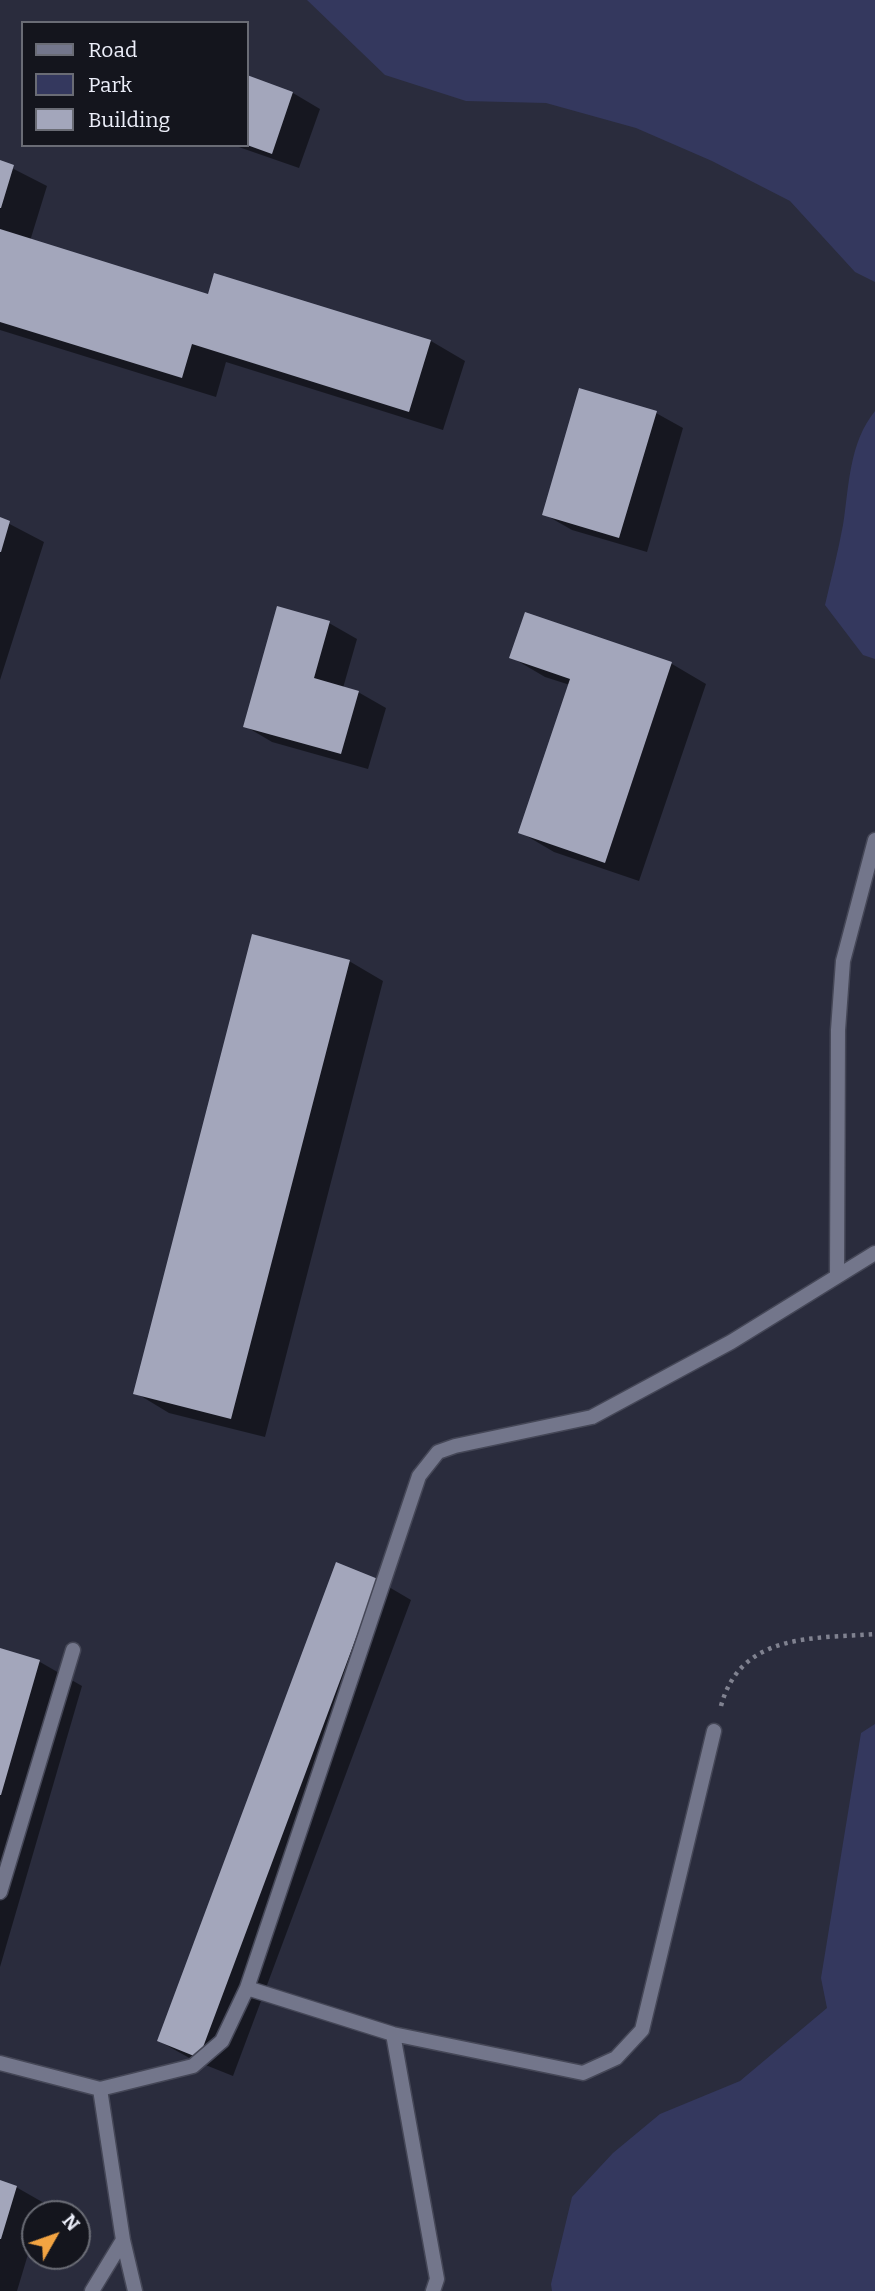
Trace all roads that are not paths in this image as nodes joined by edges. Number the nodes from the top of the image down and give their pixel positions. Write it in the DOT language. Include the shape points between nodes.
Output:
graph roads {
  1 [pos="875,841"];
  2 [pos="875,1253"];
  3 [pos="837,1276"];
  4 [pos="74,1650"];
  5 [pos="714,1731"];
  6 [pos="0,1892"];
  7 [pos="247,1988"];
  8 [pos="393,2034"];
  9 [pos="0,2063"];
  10 [pos="100,2089"];
  11 [pos="123,2240"];
  12 [pos="92,2291"];
  13 [pos="135,2291"];
  14 [pos="433,2291"];
  1 -- 3 [label="street" via="842,961"];
  2 -- 3 [label="street"];
  3 -- 7 [label="street" via="731,1342 592,1417 471,1441 438,1452 428,1463 419,1476"];
  4 -- 6 [label="street"];
  5 -- 8 [label="street" via="642,2030 616,2059 583,2073"];
  7 -- 8 [label="street"];
  7 -- 10 [label="street" via="222,2040 193,2066"];
  8 -- 14 [label="street" via="437,2279"];
  9 -- 10 [label="street"];
  10 -- 11 [label="street"];
  11 -- 12 [label="street"];
  11 -- 13 [label="street"];
}
